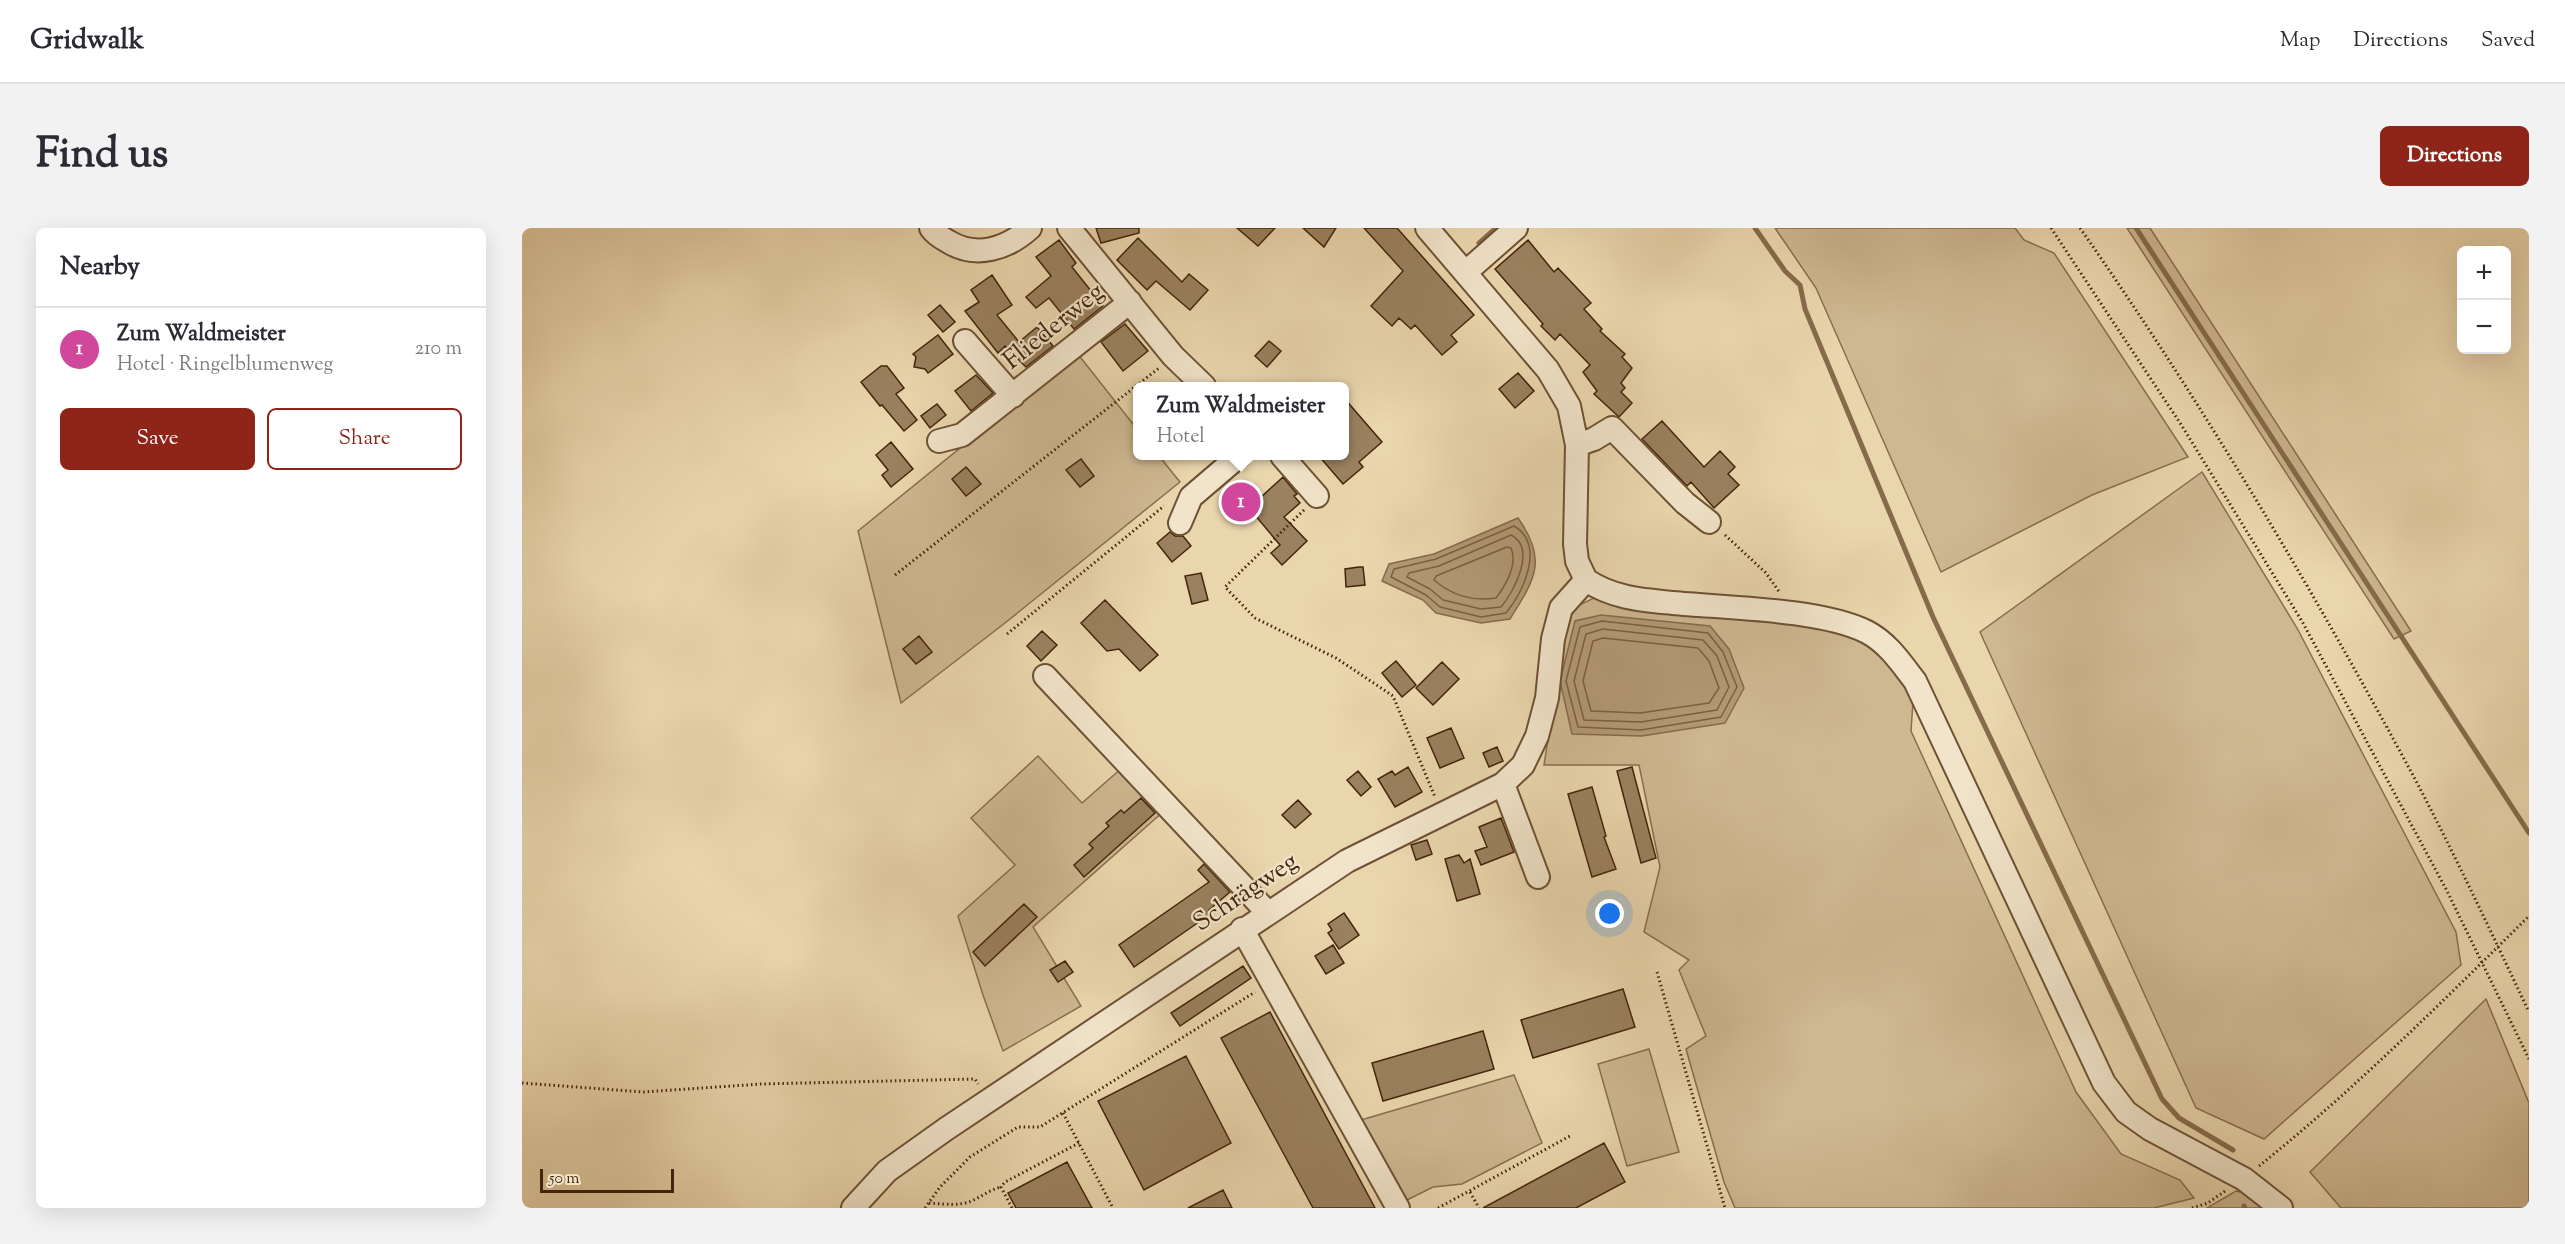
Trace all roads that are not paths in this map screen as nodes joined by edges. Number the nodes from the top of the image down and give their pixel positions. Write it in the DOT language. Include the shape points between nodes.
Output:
graph roads {
  1 [pos="931,228"];
  2 [pos="1030,228"];
  3 [pos="1070,228"];
  4 [pos="1427,228"];
  5 [pos="1516,228"];
  6 [pos="1466,272"];
  7 [pos="1130,302"];
  8 [pos="965,341"];
  9 [pos="1197,382"];
  10 [pos="1013,396"];
  11 [pos="939,441"];
  12 [pos="1577,445"];
  13 [pos="1234,460"];
  14 [pos="1286,460"];
  15 [pos="1317,496"];
  16 [pos="1709,522"];
  17 [pos="1180,523"];
  18 [pos="1586,580"];
  19 [pos="1045,676"];
  20 [pos="1503,784"];
  21 [pos="1538,877"];
  22 [pos="1268,913"];
  23 [pos="1242,929"];
  24 [pos="853,1208"];
  25 [pos="1398,1208"];
  26 [pos="2281,1208"];
  1 -- 2 [label="street" via="960,249 983,252 1005,245"];
  3 -- 7 [label="street"];
  4 -- 6 [label="street"];
  5 -- 6 [label="street"];
  6 -- 12 [label="street" via="1548,370 1569,406"];
  7 -- 9 [label="street" via="1167,361"];
  7 -- 10 [label="street, Fliederweg"];
  8 -- 10 [label="street, Fliederweg"];
  10 -- 11 [label="street, Fliederweg" via="962,435"];
  12 -- 16 [label="street" via="1612,428 1685,503"];
  12 -- 18 [label="street" via="1575,544 1577,561"];
  13 -- 17 [label="street" via="1191,497"];
  14 -- 15 [label="street"];
  18 -- 20 [label="street, Schrägweg" via="1561,608 1538,736 1523,765"];
  18 -- 26 [label="street" via="1604,592 1648,600 1835,621 1867,632 1885,645 1915,681 2104,1083 2126,1112 2244,1179"];
  19 -- 22 [label="street"];
  20 -- 21 [label="street"];
  20 -- 22 [label="street, Schrägweg" via="1347,861"];
  22 -- 23 [label="street, Schrägweg"];
  23 -- 24 [label="street, Schrägweg" via="887,1171"];
  23 -- 25 [label="street"];
}
